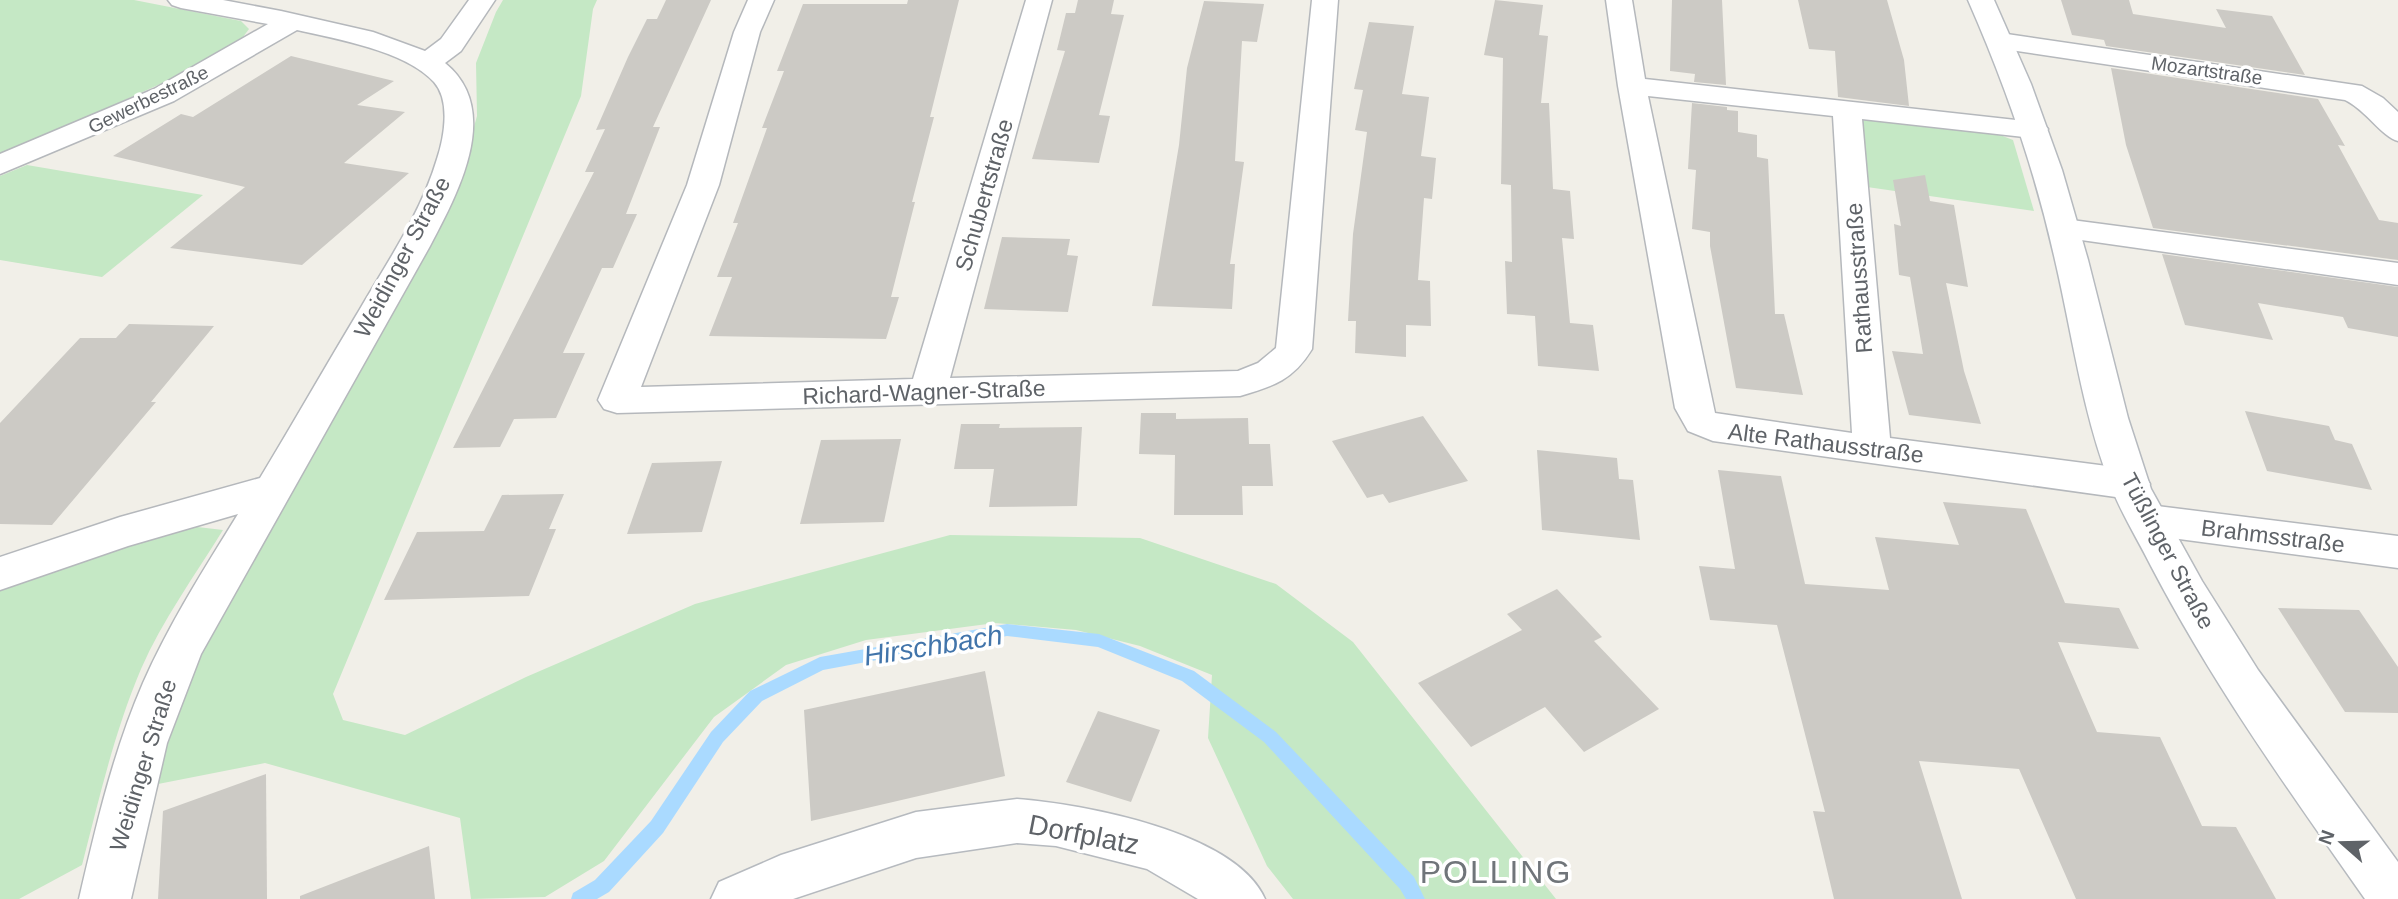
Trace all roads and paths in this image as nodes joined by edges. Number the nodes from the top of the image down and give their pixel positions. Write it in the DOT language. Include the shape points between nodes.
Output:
graph roads {
  1 [pos="181,0"];
  2 [pos="482,0"];
  3 [pos="761,0"];
  4 [pos="1039,0"];
  5 [pos="1325,0"];
  6 [pos="1619,0"];
  7 [pos="1981,0"];
  8 [pos="290,23"];
  9 [pos="2000,41"];
  10 [pos="428,62"];
  11 [pos="1632,86"];
  12 [pos="1847,108"];
  13 [pos="2033,129"];
  14 [pos="2398,132"];
  15 [pos="0,165"];
  16 [pos="2064,229"];
  17 [pos="2398,274"];
  18 [pos="928,391"];
  19 [pos="1872,447"];
  20 [pos="2130,484"];
  21 [pos="274,489"];
  22 [pos="2149,520"];
  23 [pos="2398,552"];
  24 [pos="0,573"];
  25 [pos="105,899"];
  26 [pos="737,899"];
  27 [pos="1239,899"];
  28 [pos="2395,899"];
  1 -- 8 [label="street, Weidinger Straße"];
  2 -- 10 [label="street" via="451,45"];
  3 -- 18 [label="street, Richard-Wagner-Straße" via="747,32 703,185 617,400"];
  4 -- 18 [label="street, Schubertstraße"];
  5 -- 18 [label="street, Richard-Wagner-Straße" via="1294,348 1287,361 1264,376 1240,383"];
  6 -- 11 [label="street, Alte Rathausstraße"];
  7 -- 9 [label="street, Tüßlinger Straße"];
  8 -- 10 [label="street, Weidinger Straße" via="365,40"];
  8 -- 15 [label="street, Gewerbestraße" via="164,94"];
  9 -- 13 [label="street, Tüßlinger Straße"];
  9 -- 14 [label="street, Mozartstraße" via="2351,92 2369,99"];
  10 -- 21 [label="street, Weidinger Straße" via="453,88 459,111 449,171 398,272"];
  11 -- 12 [label="street"];
  11 -- 19 [label="street, Alte Rathausstraße" via="1694,408 1701,422 1713,428"];
  12 -- 13 [label="street"];
  12 -- 19 [label="street, Rathausstraße"];
  13 -- 16 [label="street, Tüßlinger Straße"];
  16 -- 17 [label="street"];
  16 -- 20 [label="street, Tüßlinger Straße"];
  19 -- 20 [label="street, Alte Rathausstraße"];
  20 -- 22 [label="street, Tüßlinger Straße"];
  21 -- 24 [label="street"];
  21 -- 25 [label="street, Weidinger Straße" via="215,586 163,691 137,765"];
  22 -- 23 [label="street, Brahmsstraße"];
  22 -- 28 [label="street, Tüßlinger Straße" via="2232,668"];
  26 -- 27 [label="street, Dorfplatz" via="781,879 916,835 1017,821 1056,824 1156,848 1203,872"];
}
